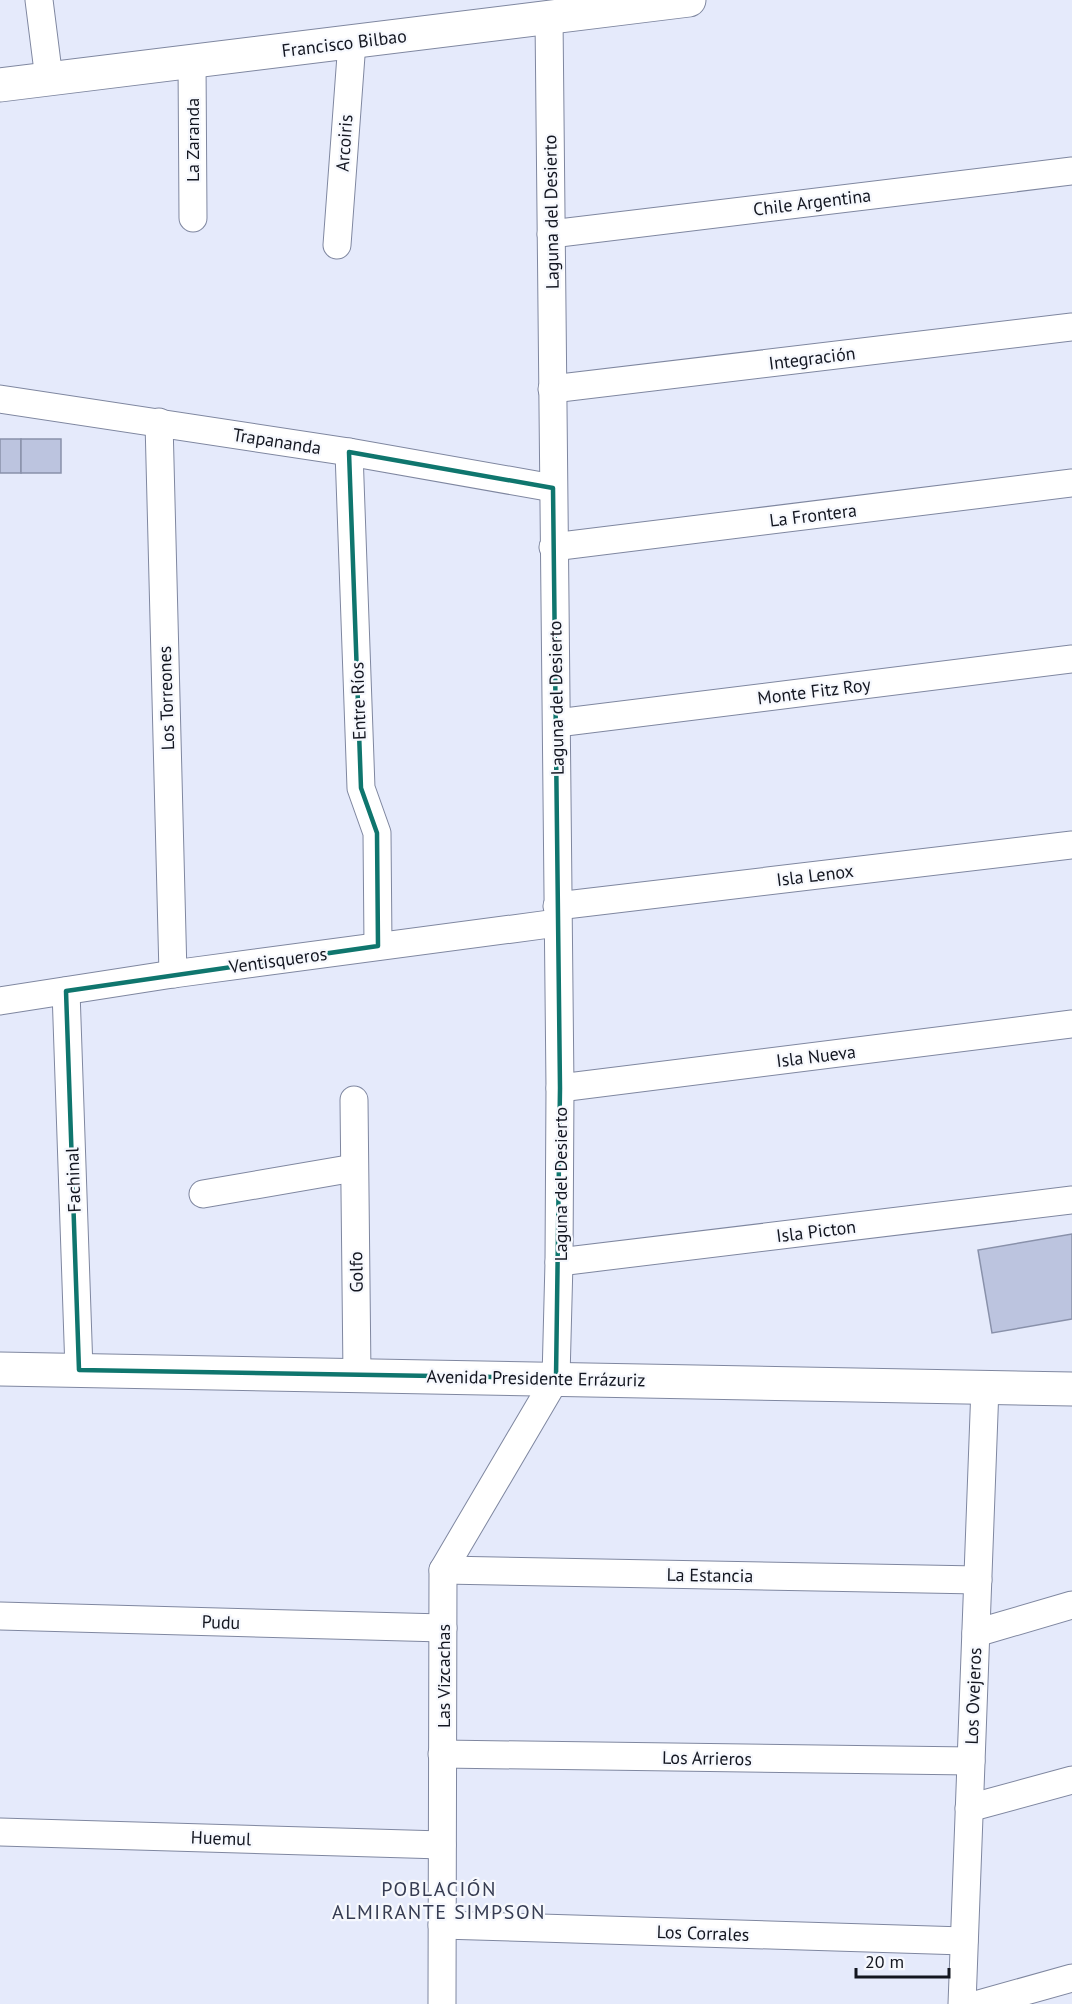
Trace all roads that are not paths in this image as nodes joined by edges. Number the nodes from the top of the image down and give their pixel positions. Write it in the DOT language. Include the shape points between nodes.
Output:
graph roads {
  1 [pos="39,0"];
  2 [pos="672,1"];
  3 [pos="549,18"];
  4 [pos="352,42"];
  5 [pos="192,61"];
  6 [pos="49,79"];
  7 [pos="0,85"];
  8 [pos="1072,171"];
  9 [pos="193,218"];
  10 [pos="551,234"];
  11 [pos="337,245"];
  12 [pos="1072,327"];
  13 [pos="552,389"];
  14 [pos="0,399"];
  15 [pos="159,422"];
  16 [pos="349,452"];
  17 [pos="1072,483"];
  18 [pos="553,488"];
  19 [pos="553,547"];
  20 [pos="1072,659"];
  21 [pos="556,723"];
  22 [pos="1072,845"];
  23 [pos="557,915"];
  24 [pos="378,946"];
  25 [pos="173,974"];
  26 [pos="66,991"];
  27 [pos="0,1001"];
  28 [pos="1072,1024"];
  29 [pos="560,1088"];
  30 [pos="354,1100"];
  31 [pos="354,1168"];
  32 [pos="203,1194"];
  33 [pos="1072,1200"];
  34 [pos="559,1262"];
  35 [pos="0,1369"];
  36 [pos="79,1370"];
  37 [pos="357,1375"];
  38 [pos="556,1378"];
  39 [pos="985,1387"];
  40 [pos="1072,1389"];
  41 [pos="443,1570"];
  42 [pos="978,1580"];
  43 [pos="1072,1605"];
  44 [pos="0,1616"];
  45 [pos="443,1628"];
  46 [pos="976,1633"];
  47 [pos="442,1754"];
  48 [pos="971,1761"];
  49 [pos="1072,1780"];
  50 [pos="969,1808"];
  51 [pos="0,1832"];
  52 [pos="442,1845"];
  53 [pos="442,1925"];
  54 [pos="964,1941"];
  55 [pos="1072,1978"];
  56 [pos="441,2004"];
  57 [pos="962,2004"];
  58 [pos="979,2004"];
  1 -- 6 [label="street"];
  2 -- 3 [label="street, Francisco Bilbao"];
  3 -- 4 [label="street, Francisco Bilbao"];
  3 -- 10 [label="street, Laguna del Desierto"];
  4 -- 5 [label="street, Francisco Bilbao"];
  4 -- 11 [label="street, Arcoiris"];
  5 -- 6 [label="street, Francisco Bilbao"];
  5 -- 9 [label="street, La Zaranda"];
  6 -- 7 [label="street, Francisco Bilbao"];
  8 -- 10 [label="street, Chile Argentina"];
  10 -- 13 [label="street, Laguna del Desierto"];
  12 -- 13 [label="street, Integración"];
  13 -- 18 [label="street, Laguna del Desierto"];
  14 -- 15 [label="street, Trapananda"];
  15 -- 16 [label="street, Trapananda"];
  15 -- 25 [label="street, Los Torreones"];
  16 -- 18 [label="street, Trapananda"];
  16 -- 24 [label="street, Entre Ríos" via="361,788 377,833"];
  17 -- 19 [label="street, La Frontera"];
  18 -- 19 [label="street, Laguna del Desierto"];
  19 -- 21 [label="street, Laguna del Desierto"];
  20 -- 21 [label="street, Monte Fitz Roy"];
  21 -- 23 [label="street, Laguna del Desierto"];
  22 -- 23 [label="street, Isla Lenox"];
  23 -- 24 [label="street, Ventisqueros"];
  23 -- 29 [label="street, Laguna del Desierto"];
  24 -- 25 [label="street, Ventisqueros"];
  25 -- 26 [label="street, Ventisqueros"];
  26 -- 27 [label="street, Ventisqueros"];
  26 -- 36 [label="street, Fachinal"];
  28 -- 29 [label="street, Isla Nueva"];
  29 -- 34 [label="street, Laguna del Desierto"];
  30 -- 31 [label="street, Golfo"];
  31 -- 32 [label="street"];
  31 -- 37 [label="street, Golfo"];
  33 -- 34 [label="street, Isla Picton"];
  34 -- 38 [label="street, Laguna del Desierto"];
  35 -- 36 [label="street, Avenida Presidente Errázuriz"];
  36 -- 37 [label="street, Avenida Presidente Errázuriz"];
  37 -- 38 [label="street, Avenida Presidente Errázuriz"];
  38 -- 39 [label="street, Avenida Presidente Errázuriz"];
  38 -- 41 [label="street"];
  39 -- 40 [label="street, Avenida Presidente Errázuriz"];
  39 -- 42 [label="street, Los Ovejeros"];
  41 -- 42 [label="street, La Estancia"];
  41 -- 45 [label="street, Las Vizcachas"];
  42 -- 46 [label="street, Los Ovejeros"];
  43 -- 46 [label="street"];
  44 -- 45 [label="street, Pudu"];
  45 -- 47 [label="street, Las Vizcachas"];
  46 -- 48 [label="street, Los Ovejeros"];
  47 -- 48 [label="street, Los Arrieros"];
  47 -- 52 [label="street, Las Vizcachas"];
  48 -- 50 [label="street, Los Ovejeros"];
  49 -- 50 [label="street"];
  50 -- 54 [label="street, Los Ovejeros"];
  51 -- 52 [label="street, Huemul"];
  52 -- 53 [label="street, Las Vizcachas"];
  53 -- 54 [label="street, Los Corrales"];
  53 -- 56 [label="street, Las Vizcachas"];
  54 -- 57 [label="street, Los Ovejeros"];
  55 -- 58 [label="street"];
}
